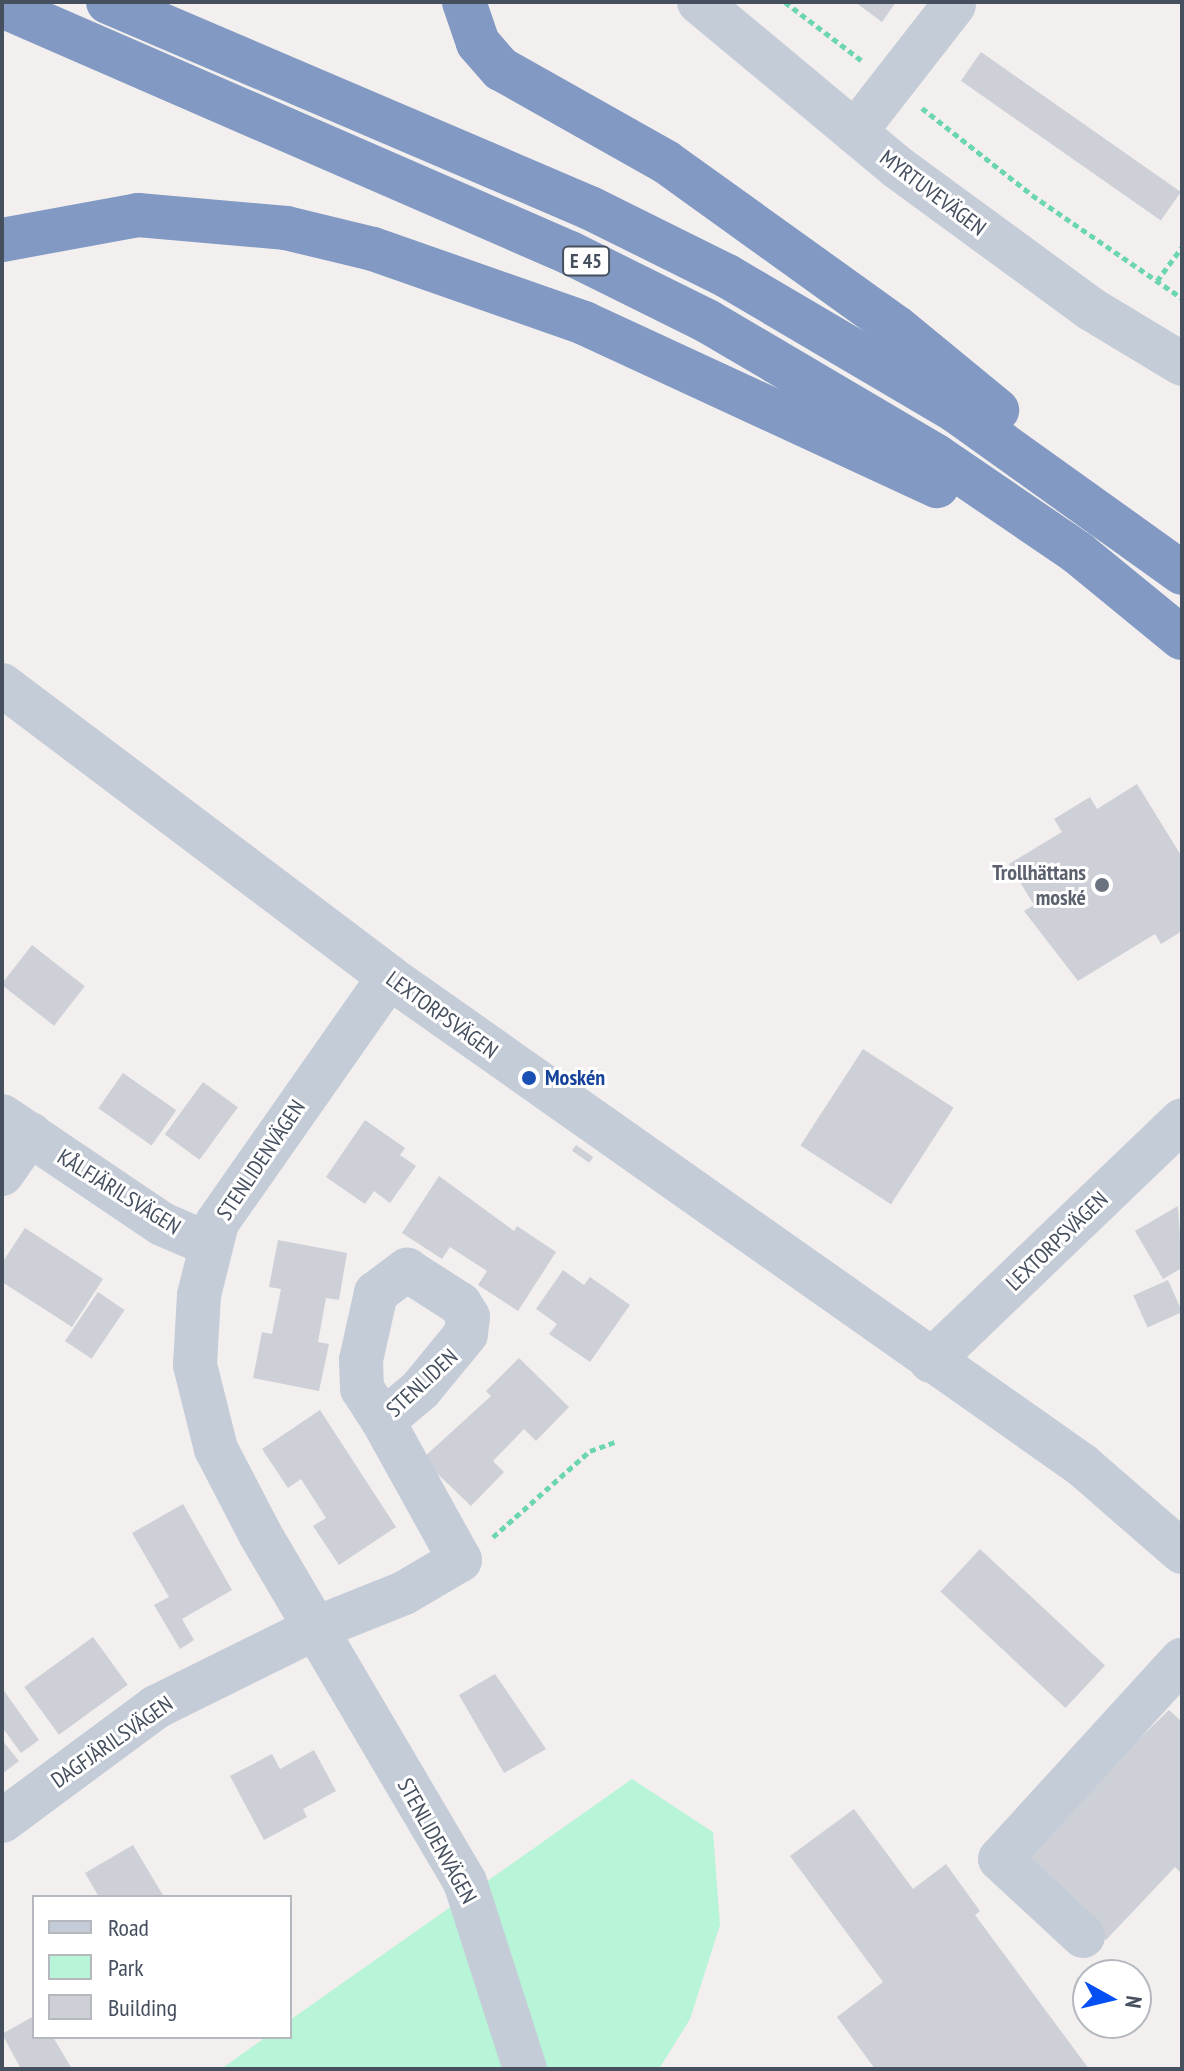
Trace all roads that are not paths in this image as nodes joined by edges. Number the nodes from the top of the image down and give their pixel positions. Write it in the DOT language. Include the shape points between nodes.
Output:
graph roads {
  1 [pos="108,2"];
  2 [pos="464,2"];
  3 [pos="699,2"];
  4 [pos="954,5"];
  5 [pos="2,6"];
  6 [pos="855,132"];
  7 [pos="2,240"];
  8 [pos="1182,364"];
  9 [pos="1089,502"];
  10 [pos="1078,553"];
  11 [pos="1182,573"];
  12 [pos="1182,638"];
  13 [pos="2,685"];
  14 [pos="389,977"];
  15 [pos="1182,1120"];
  16 [pos="16,1125"];
  17 [pos="2,1174"];
  18 [pos="211,1245"];
  19 [pos="931,1361"];
  20 [pos="383,1421"];
  21 [pos="1182,1552"];
  22 [pos="314,1629"];
  23 [pos="1182,1660"];
  24 [pos="2,1821"];
  25 [pos="1083,1936"];
  26 [pos="525,2069"];
  1 -- 9 [label="highway, E 45" via="590,208 727,276 839,338"];
  2 -- 9 [label="highway" via="478,43 501,69 666,162 896,327 992,406"];
  3 -- 6 [label="street, MYRTUVEVÄGEN"];
  4 -- 6 [label="street"];
  5 -- 10 [label="highway, E 45" via="570,253 707,321 896,431"];
  6 -- 8 [label="street, MYRTUVEVÄGEN" via="1091,309"];
  7 -- 10 [label="highway" via="138,215 286,228 373,249 466,278 733,387"];
  9 -- 11 [label="highway, E 45"];
  10 -- 12 [label="highway, E 45"];
  13 -- 14 [label="street, LEXTORPSVÄGEN"];
  14 -- 18 [label="street, STENLIDENVÄGEN" via="261,1154 217,1223"];
  14 -- 19 [label="street, LEXTORPSVÄGEN"];
  15 -- 19 [label="street, LEXTORPSVÄGEN"];
  16 -- 17 [label="street, KÅLFJÄRILSVÄGEN"];
  16 -- 18 [label="street, KÅLFJÄRILSVÄGEN" via="162,1224"];
  18 -- 22 [label="street, STENLIDENVÄGEN" via="199,1295 195,1365 216,1449"];
  19 -- 21 [label="street, LEXTORPSVÄGEN" via="1082,1465"];
  20 -- 22 [label="street" via="460,1560 404,1593"];
  22 -- 24 [label="street, DAGFJÄRILSVÄGEN" via="156,1707"];
  22 -- 26 [label="street, STENLIDENVÄGEN" via="465,1882"];
  23 -- 25 [label="street" via="1000,1859"];
}
